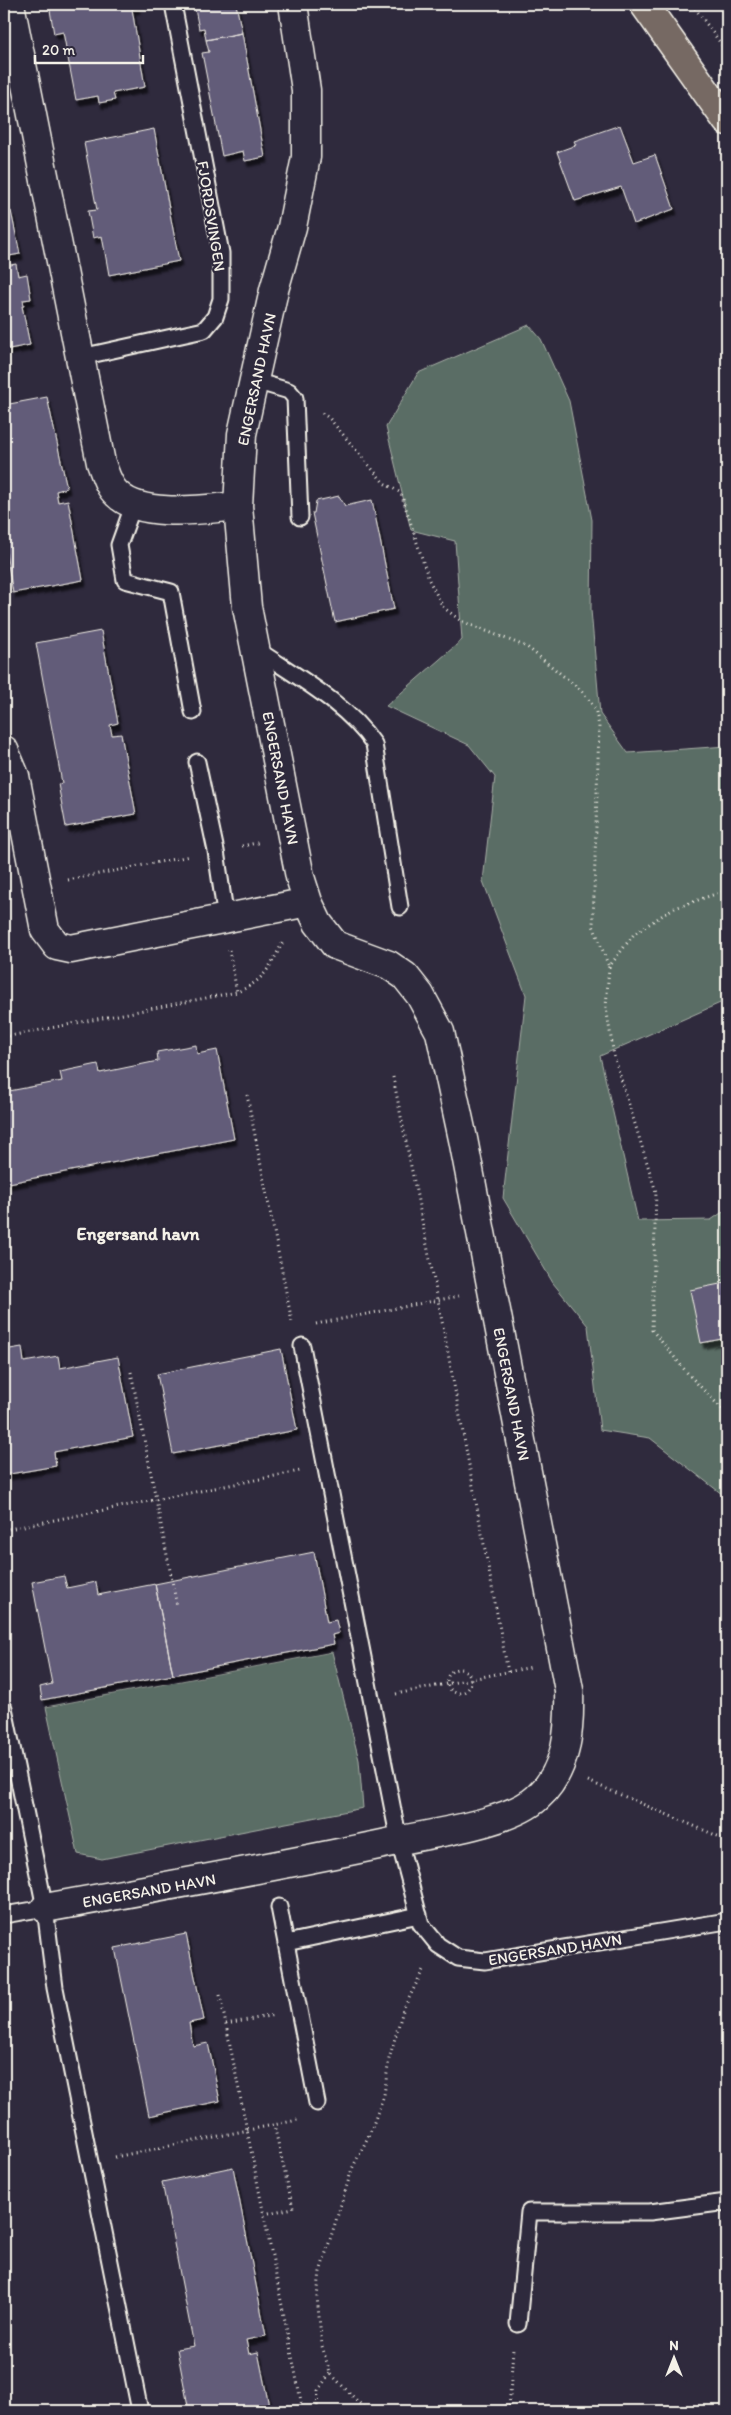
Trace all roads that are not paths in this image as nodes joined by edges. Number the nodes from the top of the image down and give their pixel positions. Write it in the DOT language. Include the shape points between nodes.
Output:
graph roads {
  1 [pos="10,4"];
  2 [pos="173,4"];
  3 [pos="293,4"];
  4 [pos="644,4"];
  5 [pos="727,120"];
  6 [pos="81,357"];
  7 [pos="255,382"];
  8 [pos="133,506"];
  9 [pos="238,506"];
  10 [pos="300,517"];
  11 [pos="256,649"];
  12 [pos="193,712"];
  13 [pos="4,750"];
  14 [pos="197,762"];
  15 [pos="308,902"];
  16 [pos="400,907"];
  17 [pos="226,919"];
  18 [pos="302,1346"];
  19 [pos="4,1708"];
  20 [pos="399,1841"];
  21 [pos="279,1907"];
  22 [pos="45,1908"];
  23 [pos="4,1915"];
  24 [pos="419,1915"];
  25 [pos="727,1921"];
  26 [pos="286,1943"];
  27 [pos="317,2103"];
  28 [pos="727,2202"];
  29 [pos="518,2324"];
  30 [pos="140,2411"];
  1 -- 6 [label="street"];
  2 -- 6 [label="lane, FJORDSVINGEN" via="221,253 221,299 215,317 204,330"];
  3 -- 7 [label="street, ENGERSAND HAVN" via="306,90 306,157"];
  4 -- 5 [label="highway"];
  6 -- 8 [label="street" via="101,463 116,494"];
  7 -- 9 [label="street, ENGERSAND HAVN" via="242,434"];
  7 -- 10 [label="lane" via="289,390 295,398"];
  8 -- 9 [label="street" via="192,510"];
  8 -- 12 [label="lane" via="119,546 125,580 171,592"];
  9 -- 11 [label="street, ENGERSAND HAVN" via="247,607"];
  11 -- 15 [label="street, ENGERSAND HAVN"];
  11 -- 16 [label="lane" via="361,724 374,744"];
  13 -- 17 [label="street" via="15,776 45,930 57,946 71,949"];
  14 -- 17 [label="lane" via="216,851"];
  15 -- 17 [label="street"];
  15 -- 20 [label="street, ENGERSAND HAVN" via="318,923 335,945 389,965 405,976 432,1015 442,1042 569,1690 570,1727 566,1750 538,1798 524,1808 471,1825"];
  18 -- 20 [label="lane"];
  19 -- 22 [label="lane"];
  20 -- 22 [label="street, ENGERSAND HAVN" via="281,1866"];
  20 -- 24 [label="lane, ENGERSAND HAVN"];
  21 -- 26 [label="lane"];
  22 -- 23 [label="lane"];
  22 -- 30 [label="lane" via="55,1988"];
  24 -- 25 [label="lane, ENGERSAND HAVN" via="421,1924 438,1945 458,1958 485,1961"];
  24 -- 26 [label="lane"];
  26 -- 27 [label="lane"];
  28 -- 29 [label="lane" via="650,2212 530,2212"];
}
